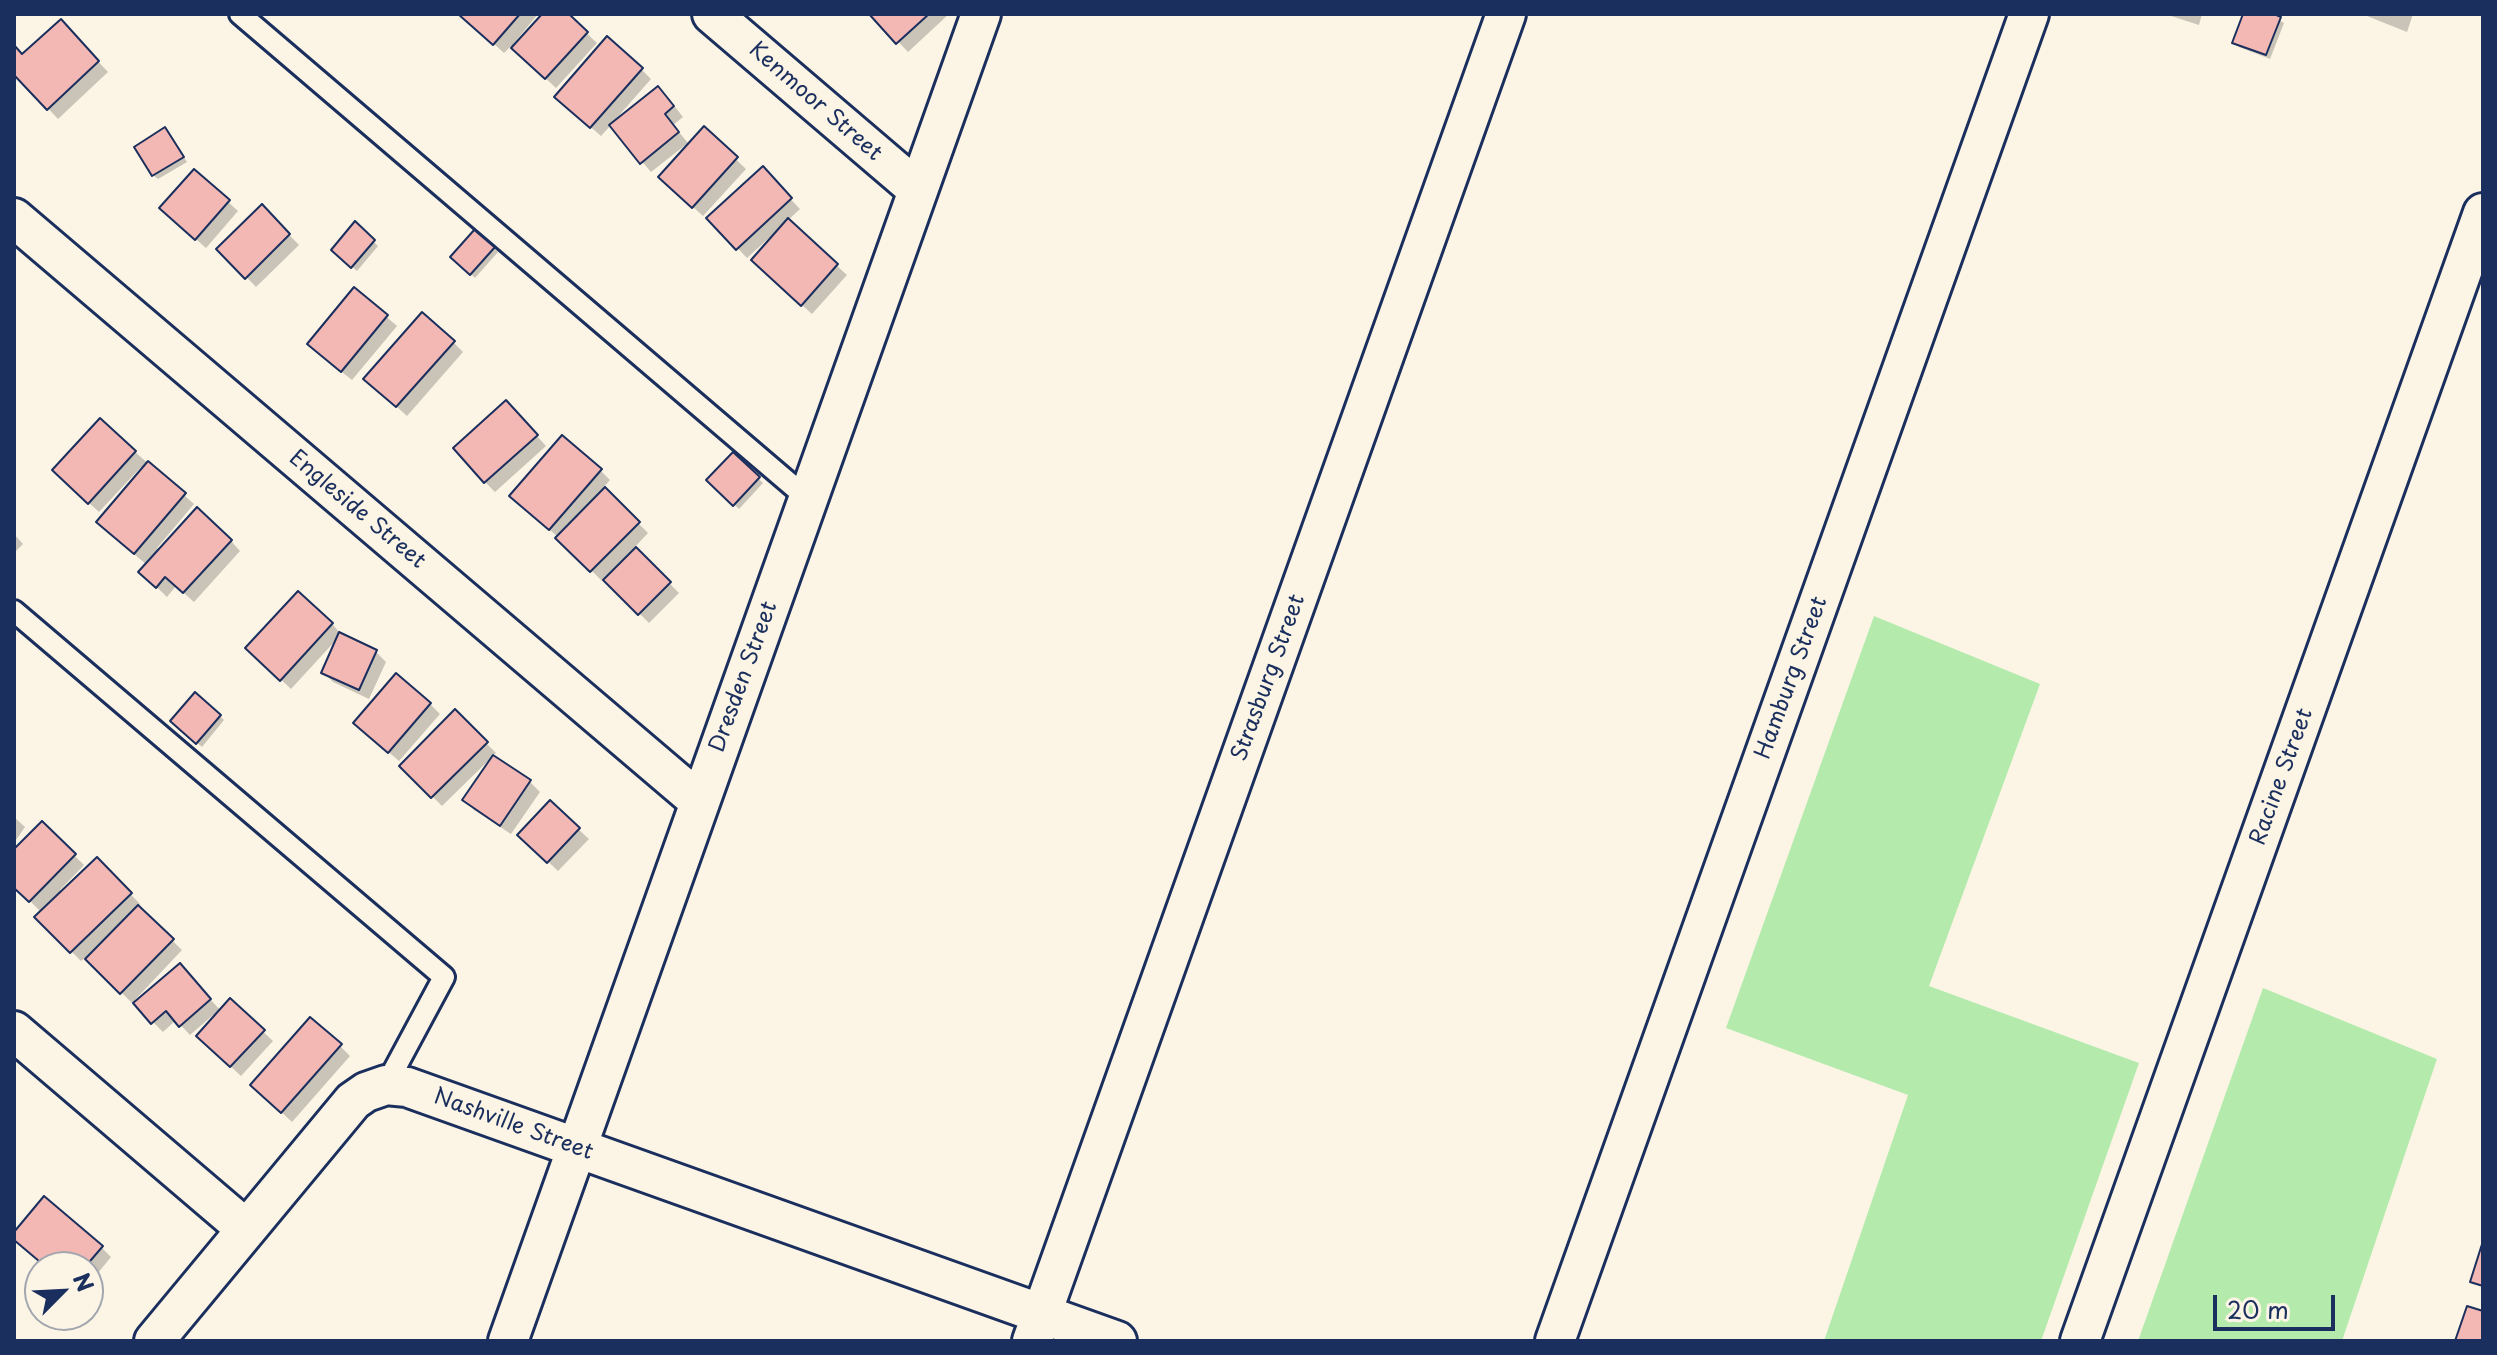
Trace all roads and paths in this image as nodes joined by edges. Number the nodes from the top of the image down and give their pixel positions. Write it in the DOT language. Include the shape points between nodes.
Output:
graph roads {
  1 [pos="240,14"];
  2 [pos="712,14"];
  3 [pos="981,14"];
  4 [pos="1506,14"];
  5 [pos="2029,14"];
  6 [pos="918,190"];
  7 [pos="2483,213"];
  8 [pos="14,218"];
  9 [pos="808,499"];
  10 [pos="14,611"];
  11 [pos="700,802"];
  12 [pos="14,1031"];
  13 [pos="386,1085"];
  14 [pos="577,1147"];
  15 [pos="246,1229"];
  16 [pos="1037,1328"];
  17 [pos="154,1341"];
  18 [pos="508,1341"];
  19 [pos="1117,1341"];
  20 [pos="1555,1341"];
  21 [pos="2080,1341"];
  1 -- 9 [label="lane"];
  2 -- 6 [label="street, Kenmoor Street"];
  3 -- 6 [label="street, Dresden Street"];
  4 -- 16 [label="street, Strasburg Street"];
  5 -- 20 [label="street, Hamburg Street"];
  6 -- 9 [label="street, Dresden Street"];
  7 -- 21 [label="street, Racine Street"];
  8 -- 11 [label="street, Engleside Street"];
  9 -- 11 [label="street, Dresden Street"];
  10 -- 13 [label="lane" via="444,977"];
  11 -- 14 [label="street, Dresden Street"];
  12 -- 15 [label="street"];
  13 -- 14 [label="street, Nashville Street" via="407,1087"];
  13 -- 15 [label="street" via="353,1101"];
  14 -- 16 [label="street, Nashville Street"];
  14 -- 18 [label="street, Dresden Street"];
  15 -- 17 [label="street"];
  16 -- 19 [label="street, Nashville Street"];
}
